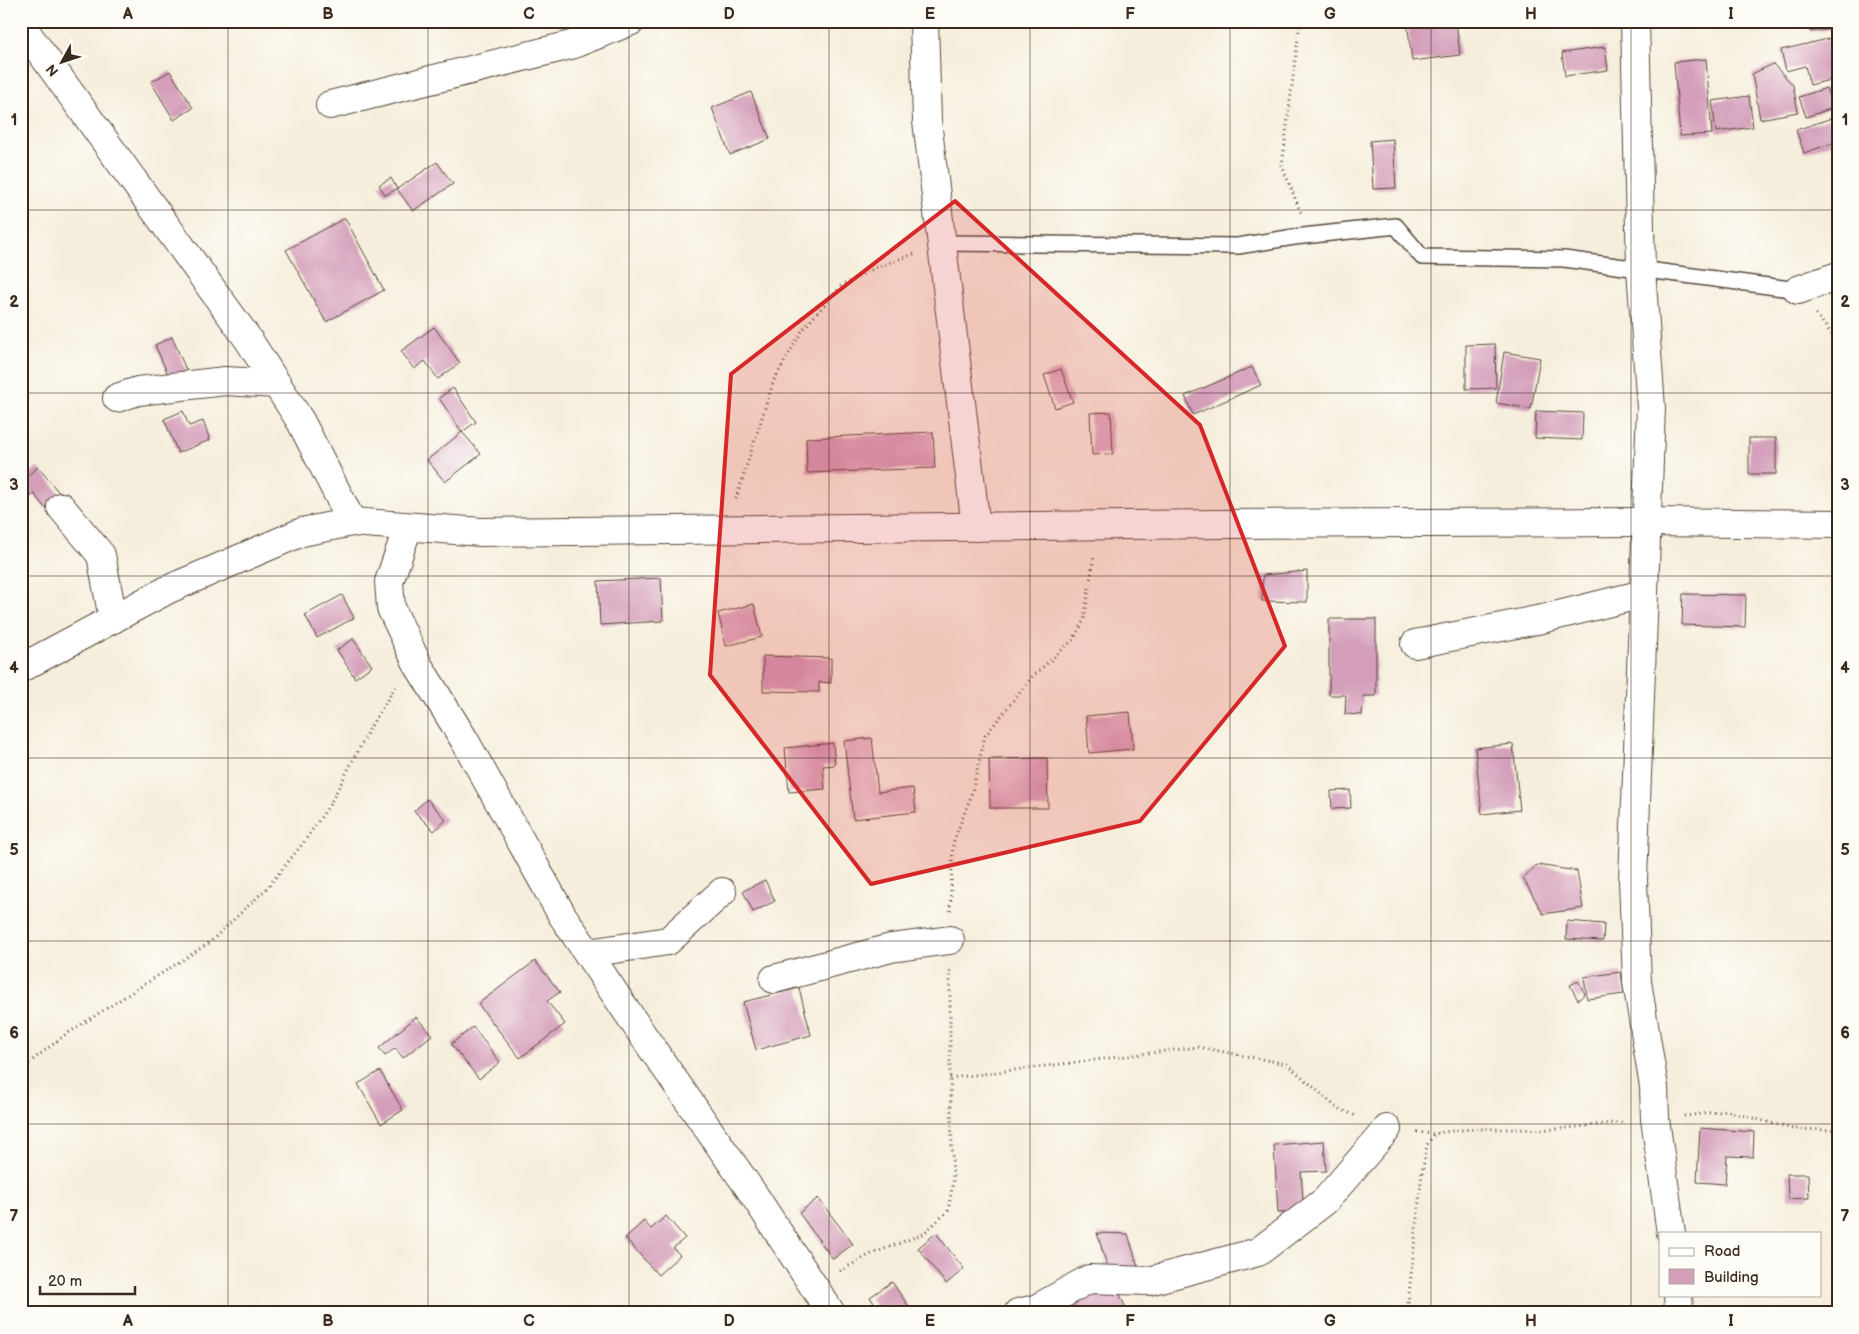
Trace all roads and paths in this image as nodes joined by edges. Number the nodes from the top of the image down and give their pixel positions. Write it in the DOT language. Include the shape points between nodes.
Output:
graph roads {
  1 [pos="631,21"];
  2 [pos="924,21"];
  3 [pos="1300,21"];
  4 [pos="1635,21"];
  5 [pos="21,25"];
  6 [pos="330,105"];
  7 [pos="1309,235"];
  8 [pos="941,243"];
  9 [pos="1641,269"];
  10 [pos="1838,276"];
  11 [pos="1798,290"];
  12 [pos="277,384"];
  13 [pos="117,398"];
  14 [pos="61,508"];
  15 [pos="352,522"];
  16 [pos="1645,522"];
  17 [pos="1838,524"];
  18 [pos="408,527"];
  19 [pos="976,527"];
  20 [pos="729,529"];
  21 [pos="1643,594"];
  22 [pos="113,619"];
  23 [pos="1416,644"];
  24 [pos="416,660"];
  25 [pos="21,668"];
  26 [pos="722,892"];
  27 [pos="950,940"];
  28 [pos="588,953"];
  29 [pos="774,979"];
  30 [pos="21,1069"];
  31 [pos="950,1078"];
  32 [pos="1655,1119"];
  33 [pos="1387,1129"];
  34 [pos="1838,1130"];
  35 [pos="1434,1134"];
  36 [pos="1671,1232"];
  37 [pos="1678,1296"];
  38 [pos="831,1313"];
  39 [pos="1018,1313"];
  40 [pos="1407,1313"];
  41 [pos="1679,1313"];
  1 -- 6 [label="street" via="570,45"];
  2 -- 8 [label="street" via="927,121"];
  3 -- 7 [label="path" via="1282,166"];
  4 -- 9 [label="street"];
  5 -- 12 [label="street" via="248,339"];
  7 -- 8 [label="lane" via="1238,246"];
  7 -- 9 [label="lane" via="1396,226 1422,257 1564,258"];
  8 -- 19 [label="street"];
  8 -- 20 [label="path" via="876,267 841,286 803,329 774,380 741,480"];
  9 -- 11 [label="lane"];
  9 -- 16 [label="street" via="1651,408"];
  10 -- 11 [label="street"];
  12 -- 13 [label="street" via="225,380 138,391"];
  12 -- 15 [label="street" via="301,422"];
  14 -- 22 [label="street" via="101,555"];
  15 -- 18 [label="street"];
  15 -- 22 [label="street" via="302,532 169,589"];
  16 -- 17 [label="street"];
  16 -- 19 [label="street"];
  16 -- 21 [label="street"];
  18 -- 20 [label="street" via="481,532"];
  18 -- 24 [label="street" via="389,582 392,608"];
  19 -- 20 [label="street"];
  21 -- 23 [label="street" via="1542,619"];
  21 -- 32 [label="street" via="1633,880 1636,982 1654,1087"];
  22 -- 25 [label="street"];
  24 -- 28 [label="street" via="562,915"];
  24 -- 30 [label="path" via="389,694 330,804 267,888 209,942 65,1035"];
  26 -- 28 [label="street" via="668,941"];
  27 -- 29 [label="street" via="891,948"];
  28 -- 38 [label="street"];
  31 -- 33 [label="path" via="1198,1047 1287,1064 1336,1107"];
  32 -- 34 [label="path" via="1728,1111 1793,1130"];
  32 -- 35 [label="path" via="1555,1129 1492,1128"];
  32 -- 36 [label="street"];
  33 -- 35 [label="path"];
  33 -- 39 [label="street" via="1325,1201 1258,1252 1149,1281 1089,1279 1036,1308"];
  35 -- 40 [label="path" via="1426,1145"];
  37 -- 41 [label="street"];
}
